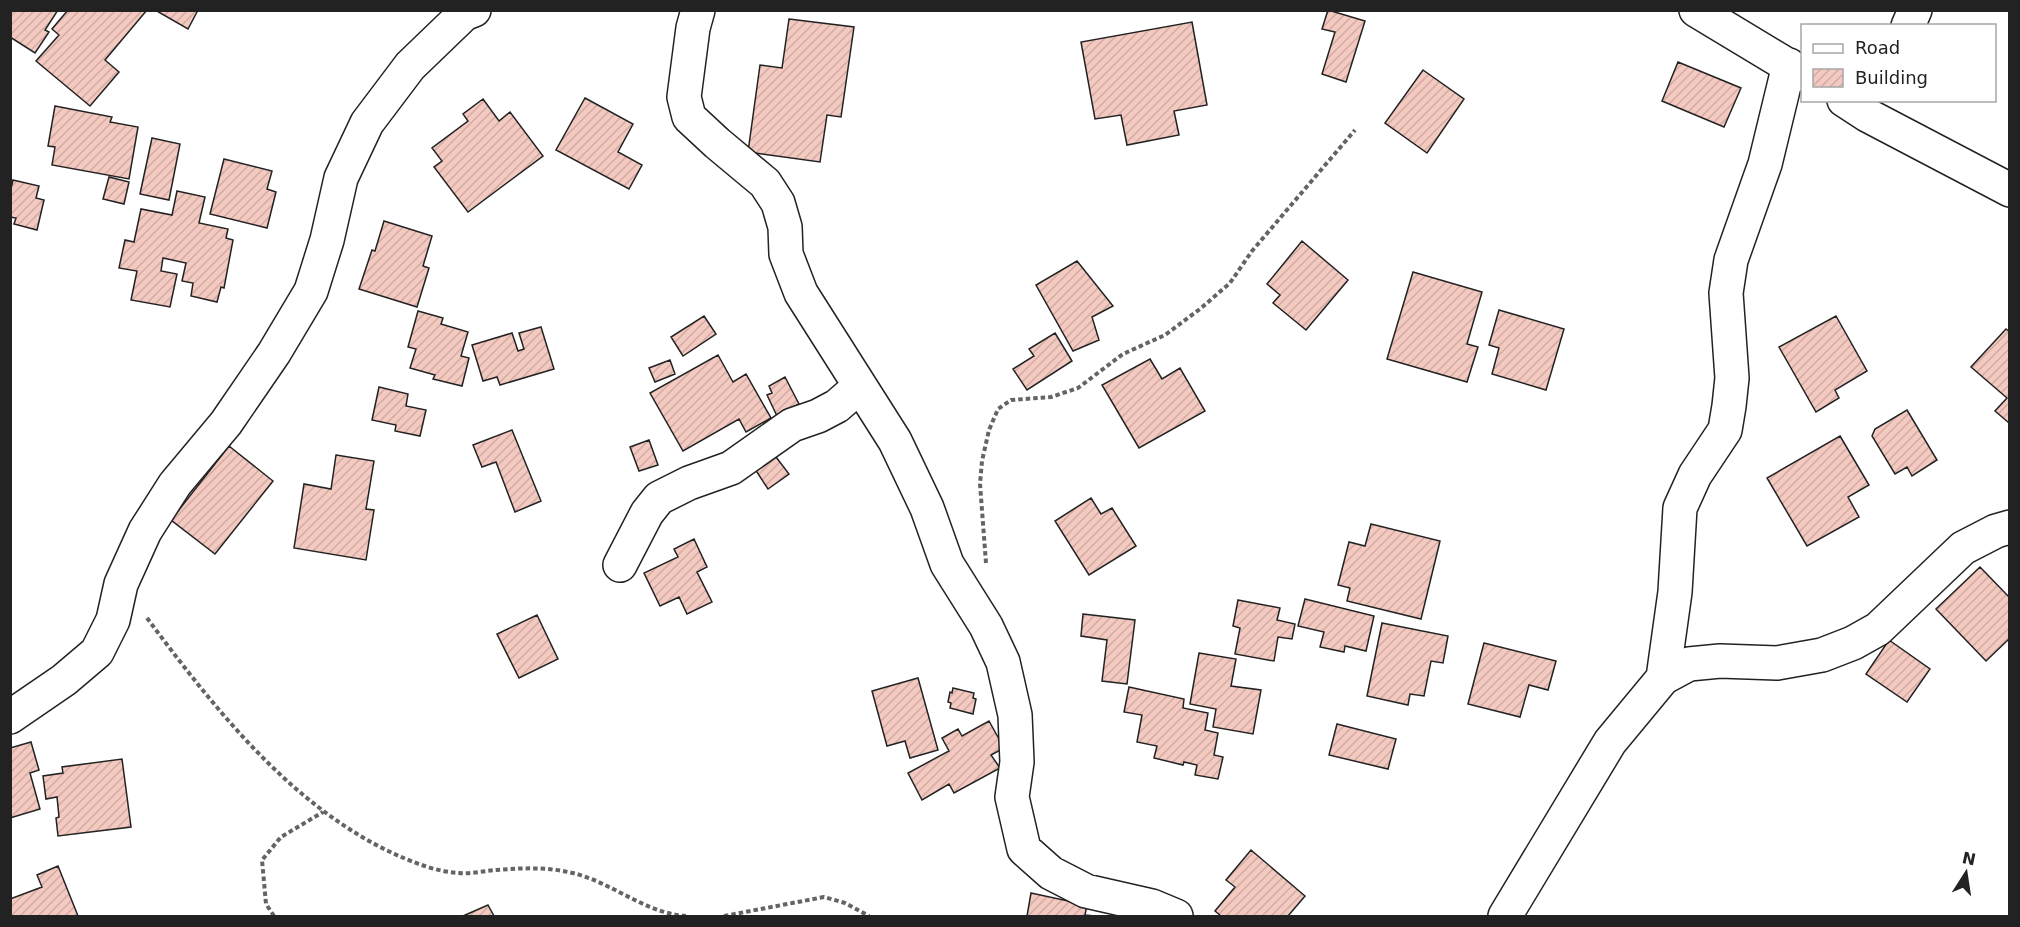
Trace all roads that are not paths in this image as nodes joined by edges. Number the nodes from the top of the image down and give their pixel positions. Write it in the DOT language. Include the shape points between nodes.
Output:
graph roads {
  1 [pos="474,10"];
  2 [pos="698,10"];
  3 [pos="1696,10"];
  4 [pos="1915,10"];
  5 [pos="1909,24"];
  6 [pos="1796,70"];
  7 [pos="1861,105"];
  8 [pos="2010,190"];
  9 [pos="860,386"];
  10 [pos="2010,527"];
  11 [pos="620,565"];
  12 [pos="1663,678"];
  13 [pos="10,717"];
  14 [pos="1176,916"];
  15 [pos="1505,916"];
  1 -- 13 [label="street" via="464,14 410,66 367,123 341,178 311,291 226,423 169,493 144,531 97,652"];
  2 -- 9 [label="street" via="684,97 689,117 765,183 778,203 786,227 786,254 801,293"];
  3 -- 6 [label="street"];
  4 -- 5 [label="street"];
  6 -- 12 [label="street" via="1731,260 1726,293 1732,378 1729,406 1725,430 1695,475 1680,508 1675,592"];
  7 -- 8 [label="street"];
  9 -- 11 [label="street" via="837,406 792,425 731,468 659,498"];
  9 -- 14 [label="street" via="895,441 927,508 947,564 986,626 1003,662 1015,715 1017,762 1012,797 1024,849 1051,873 1086,891 1152,906"];
  10 -- 12 [label="street" via="1963,548 1878,629 1853,643 1822,655 1777,663 1689,664"];
  12 -- 15 [label="street" via="1610,742"];
}
